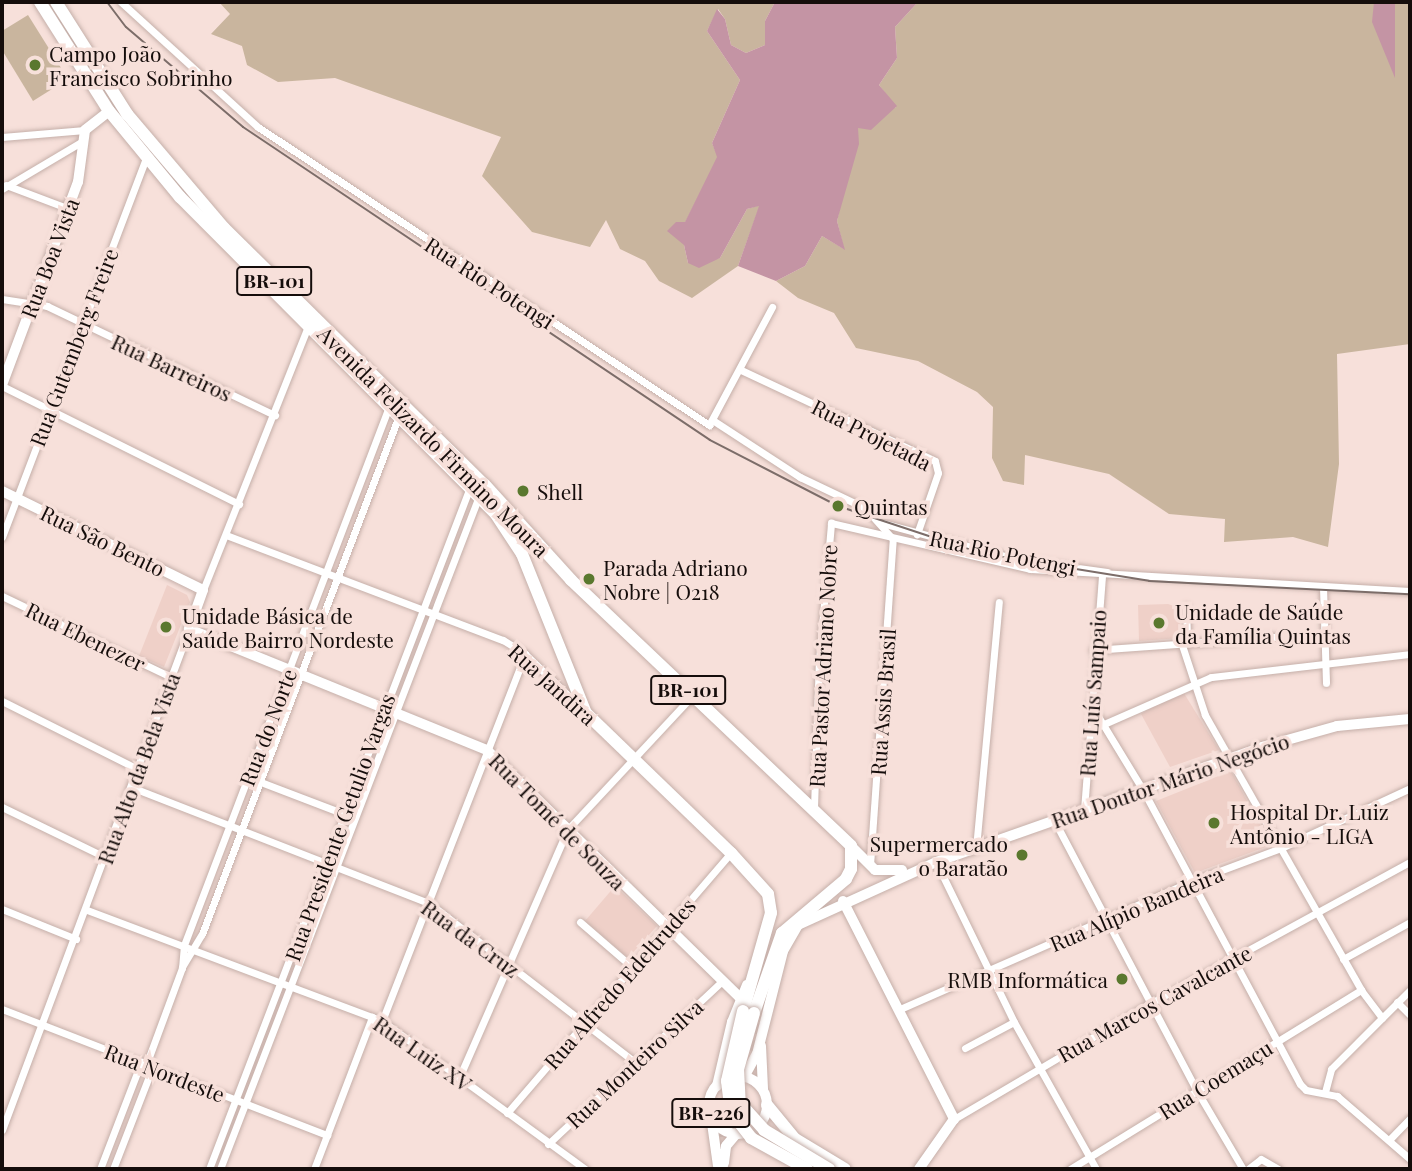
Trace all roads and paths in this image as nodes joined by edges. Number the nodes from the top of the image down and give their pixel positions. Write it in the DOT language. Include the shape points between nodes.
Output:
graph roads {
  1 [pos="40,2"];
  2 [pos="56,2"];
  3 [pos="121,2"];
  4 [pos="109,111"];
  5 [pos="85,130"];
  6 [pos="2,137"];
  7 [pos="81,142"];
  8 [pos="146,157"];
  9 [pos="4,187"];
  10 [pos="66,208"];
  11 [pos="2,299"];
  12 [pos="31,303"];
  13 [pos="772,307"];
  14 [pos="81,322"];
  15 [pos="307,328"];
  16 [pos="741,370"];
  17 [pos="2,386"];
  18 [pos="49,410"];
  19 [pos="393,413"];
  20 [pos="275,415"];
  21 [pos="714,421"];
  22 [pos="2,491"];
  23 [pos="475,491"];
  24 [pos="17,498"];
  25 [pos="239,504"];
  26 [pos="831,523"];
  27 [pos="882,523"];
  28 [pos="917,534"];
  29 [pos="226,535"];
  30 [pos="2,537"];
  31 [pos="892,539"];
  32 [pos="325,573"];
  33 [pos="1101,576"];
  34 [pos="1124,577"];
  35 [pos="337,578"];
  36 [pos="1323,587"];
  37 [pos="203,590"];
  38 [pos="1410,591"];
  39 [pos="2,596"];
  40 [pos="999,601"];
  41 [pos="1186,607"];
  42 [pos="420,610"];
  43 [pos="432,615"];
  44 [pos="189,629"];
  45 [pos="1275,637"];
  46 [pos="1184,642"];
  47 [pos="1093,650"];
  48 [pos="525,654"];
  49 [pos="1410,654"];
  50 [pos="1324,662"];
  51 [pos="293,674"];
  52 [pos="171,677"];
  53 [pos="1192,683"];
  54 [pos="1326,683"];
  55 [pos="693,695"];
  56 [pos="2,701"];
  57 [pos="1090,703"];
  58 [pos="382,709"];
  59 [pos="393,713"];
  60 [pos="586,713"];
  61 [pos="1410,719"];
  62 [pos="1102,725"];
  63 [pos="1088,731"];
  64 [pos="487,750"];
  65 [pos="1232,758"];
  66 [pos="634,762"];
  67 [pos="138,769"];
  68 [pos="258,781"];
  69 [pos="131,787"];
  70 [pos="1410,788"];
  71 [pos="1143,790"];
  72 [pos="2,807"];
  73 [pos="814,808"];
  74 [pos="1084,810"];
  75 [pos="342,813"];
  76 [pos="1054,820"];
  77 [pos="230,825"];
  78 [pos="240,829"];
  79 [pos="568,829"];
  80 [pos="851,846"];
  81 [pos="976,848"];
  82 [pos="1281,848"];
  83 [pos="731,852"];
  84 [pos="105,857"];
  85 [pos="324,862"];
  86 [pos="936,862"];
  87 [pos="1410,862"];
  88 [pos="870,865"];
  89 [pos="335,867"];
  90 [pos="1190,882"];
  91 [pos="843,901"];
  92 [pos="429,903"];
  93 [pos="2,909"];
  94 [pos="87,910"];
  95 [pos="1317,913"];
  96 [pos="1105,920"];
  97 [pos="580,922"];
  98 [pos="1410,922"];
  99 [pos="666,927"];
  100 [pos="782,933"];
  101 [pos="76,939"];
  102 [pos="184,945"];
  103 [pos="195,950"];
  104 [pos="1233,958"];
  105 [pos="1343,959"];
  106 [pos="507,962"];
  107 [pos="631,965"];
  108 [pos="182,968"];
  109 [pos="989,972"];
  110 [pos="283,982"];
  111 [pos="721,982"];
  112 [pos="292,986"];
  113 [pos="1361,990"];
  114 [pos="1410,990"];
  115 [pos="766,993"];
  116 [pos="1397,1002"];
  117 [pos="1151,1003"];
  118 [pos="746,1007"];
  119 [pos="2,1009"];
  120 [pos="900,1009"];
  121 [pos="1410,1015"];
  122 [pos="372,1017"];
  123 [pos="1382,1018"];
  124 [pos="382,1021"];
  125 [pos="1014,1022"];
  126 [pos="586,1023"];
  127 [pos="43,1026"];
  128 [pos="760,1040"];
  129 [pos="1278,1040"];
  130 [pos="965,1048"];
  131 [pos="149,1056"];
  132 [pos="635,1062"];
  133 [pos="140,1063"];
  134 [pos="151,1067"];
  135 [pos="1040,1067"];
  136 [pos="744,1077"];
  137 [pos="459,1078"];
  138 [pos="717,1086"];
  139 [pos="763,1089"];
  140 [pos="1197,1091"];
  141 [pos="1325,1092"];
  142 [pos="240,1101"];
  143 [pos="767,1105"];
  144 [pos="507,1113"];
  145 [pos="711,1113"];
  146 [pos="5,1115"];
  147 [pos="1410,1118"];
  148 [pos="954,1119"];
  149 [pos="2,1130"];
  150 [pos="738,1133"];
  151 [pos="327,1135"];
  152 [pos="1390,1139"];
  153 [pos="548,1144"];
  154 [pos="721,1155"];
  155 [pos="1089,1158"];
  156 [pos="1410,1159"];
  157 [pos="100,1169"];
  158 [pos="113,1169"];
  159 [pos="209,1169"];
  160 [pos="220,1169"];
  161 [pos="314,1169"];
  162 [pos="585,1169"];
  163 [pos="722,1169"];
  164 [pos="797,1169"];
  165 [pos="807,1169"];
  166 [pos="829,1169"];
  167 [pos="845,1169"];
  168 [pos="919,1169"];
  169 [pos="1070,1169"];
  170 [pos="1096,1169"];
  171 [pos="1246,1169"];
  172 [pos="1278,1169"];
  1 -- 4 [label="highway, Avenida Felizardo Firmino Moura / BR-101"];
  2 -- 55 [label="highway, Avenida Felizardo Firmino Moura / BR-101" via="127,114 223,228 492,492 571,580"];
  3 -- 21 [label="street, Rua Rio Potengi" via="258,127 709,425"];
  4 -- 5 [label="street"];
  4 -- 8 [label="highway, Avenida Felizardo Firmino Moura / BR-101"];
  5 -- 6 [label="street"];
  5 -- 7 [label="street, Rua Boa Vista"];
  7 -- 9 [label="street"];
  7 -- 10 [label="street, Rua Boa Vista" via="80,176"];
  8 -- 14 [label="street, Rua Gutemberg Freire"];
  8 -- 15 [label="highway, Avenida Felizardo Firmino Moura / BR-101"];
  9 -- 10 [label="street"];
  10 -- 12 [label="street, Rua Boa Vista"];
  11 -- 12 [label="street, Rua Barreiros"];
  12 -- 14 [label="street, Rua Barreiros"];
  12 -- 17 [label="street, Rua Boa Vista"];
  13 -- 16 [label="street"];
  14 -- 18 [label="street, Rua Gutemberg Freire"];
  14 -- 20 [label="street, Rua Barreiros"];
  15 -- 19 [label="highway, Avenida Felizardo Firmino Moura / BR-101"];
  15 -- 20 [label="street, Rua Alto da Bela Vista"];
  16 -- 21 [label="street"];
  16 -- 28 [label="street, Rua Projetada" via="935,461 938,473"];
  17 -- 18 [label="street"];
  18 -- 24 [label="street, Rua Gutemberg Freire"];
  18 -- 25 [label="street"];
  19 -- 23 [label="highway, Avenida Felizardo Firmino Moura / BR-101"];
  19 -- 32 [label="street, Rua do Norte"];
  19 -- 35 [label="street, Rua do Norte"];
  20 -- 25 [label="street, Rua Alto da Bela Vista"];
  21 -- 27 [label="street, Rua Rio Potengi" via="800,477 861,505"];
  22 -- 24 [label="street, Rua São Bento"];
  23 -- 42 [label="street, Rua Presidente Getulio Vargas"];
  23 -- 43 [label="street, Rua Presidente Getulio Vargas"];
  23 -- 60 [label="highway, Avenida Felizardo Firmino Moura / BR-101" via="514,538"];
  24 -- 30 [label="street, Rua Gutemberg Freire"];
  24 -- 37 [label="street, Rua São Bento"];
  25 -- 29 [label="street, Rua Alto da Bela Vista"];
  26 -- 31 [label="street, Rua Rio Potengi"];
  26 -- 73 [label="street, Rua Pastor Adriano Nobre" via="819,661"];
  27 -- 28 [label="street, Rua Rio Potengi"];
  27 -- 31 [label="street, Rua Rio Potengi"];
  28 -- 34 [label="street, Rua Rio Potengi" via="1012,558"];
  29 -- 32 [label="street, Rua Jandira"];
  29 -- 37 [label="street, Rua Alto da Bela Vista"];
  31 -- 33 [label="street, Rua Rio Potengi" via="1004,565"];
  31 -- 88 [label="street, Rua Assis Brasil"];
  32 -- 35 [label="street, Rua Jandira"];
  32 -- 51 [label="street, Rua do Norte"];
  33 -- 34 [label="street, Rua Rio Potengi"];
  33 -- 47 [label="street, Rua Luís Sampaio"];
  34 -- 36 [label="street, Rua Rio Potengi"];
  35 -- 42 [label="street, Rua Jandira"];
  35 -- 51 [label="street, Rua do Norte"];
  36 -- 38 [label="street, Rua Rio Potengi"];
  36 -- 50 [label="street"];
  37 -- 44 [label="street, Rua Alto da Bela Vista"];
  39 -- 52 [label="street, Rua Ebenezer"];
  40 -- 81 [label="street"];
  41 -- 46 [label="street"];
  42 -- 43 [label="street, Rua Jandira"];
  42 -- 58 [label="street, Rua Presidente Getulio Vargas"];
  43 -- 48 [label="street, Rua Jandira" via="503,640"];
  43 -- 59 [label="street, Rua Presidente Getulio Vargas"];
  44 -- 51 [label="street, Rua Tomé de Souza"];
  44 -- 52 [label="street, Rua Alto da Bela Vista"];
  45 -- 46 [label="street"];
  46 -- 47 [label="street"];
  46 -- 53 [label="street"];
  47 -- 57 [label="street, Rua Luís Sampaio"];
  48 -- 60 [label="street, Rua Jandira"];
  48 -- 64 [label="street"];
  49 -- 50 [label="street"];
  50 -- 53 [label="street" via="1237,672"];
  50 -- 54 [label="street"];
  51 -- 58 [label="street, Rua Tomé de Souza"];
  51 -- 68 [label="street, Rua do Norte"];
  51 -- 77 [label="street, Rua do Norte"];
  52 -- 67 [label="street, Rua Alto da Bela Vista"];
  53 -- 62 [label="street"];
  53 -- 65 [label="street"];
  55 -- 66 [label="street"];
  55 -- 73 [label="highway, Avenida Felizardo Firmino Moura / BR-101"];
  56 -- 67 [label="street"];
  57 -- 62 [label="street"];
  57 -- 63 [label="street, Rua Luís Sampaio"];
  58 -- 59 [label="street, Rua Tomé de Souza"];
  58 -- 75 [label="street, Rua Presidente Getulio Vargas"];
  59 -- 64 [label="street, Rua Tomé de Souza"];
  59 -- 89 [label="street, Rua Presidente Getulio Vargas"];
  60 -- 66 [label="highway, Rua Jandira / BR-101"];
  61 -- 65 [label="street, Rua Doutor Mário Negócio" via="1313,731"];
  62 -- 63 [label="street"];
  62 -- 71 [label="street"];
  63 -- 74 [label="street, Rua Luís Sampaio"];
  64 -- 79 [label="street, Rua Tomé de Souza"];
  64 -- 92 [label="street"];
  65 -- 71 [label="street, Rua Doutor Mário Negócio"];
  65 -- 82 [label="street"];
  66 -- 79 [label="street"];
  66 -- 83 [label="highway, Rua Jandira / BR-101"];
  67 -- 69 [label="street, Rua Alto da Bela Vista"];
  68 -- 75 [label="street"];
  68 -- 78 [label="street, Rua do Norte"];
  69 -- 77 [label="street, Rua da Cruz"];
  69 -- 84 [label="street, Rua Alto da Bela Vista"];
  70 -- 82 [label="street, Rua Alípio Bandeira"];
  71 -- 74 [label="street, Rua Doutor Mário Negócio"];
  71 -- 90 [label="street"];
  72 -- 84 [label="street"];
  73 -- 80 [label="highway, Avenida Felizardo Firmino Moura / BR-101"];
  74 -- 76 [label="street, Rua Doutor Mário Negócio"];
  75 -- 85 [label="street, Rua Presidente Getulio Vargas"];
  76 -- 81 [label="street, Rua Doutor Mário Negócio"];
  76 -- 96 [label="street"];
  77 -- 78 [label="street, Rua da Cruz"];
  77 -- 102 [label="street, Rua do Norte"];
  78 -- 85 [label="street, Rua da Cruz"];
  78 -- 103 [label="street, Rua do Norte"];
  79 -- 99 [label="street, Rua Tomé de Souza"];
  79 -- 106 [label="street"];
  80 -- 88 [label="street"];
  80 -- 100 [label="highway" via="846,879"];
  81 -- 86 [label="street, Rua Doutor Mário Negócio"];
  82 -- 90 [label="street, Rua Alípio Bandeira"];
  82 -- 95 [label="street"];
  83 -- 99 [label="street, Rua Alfredo Edeltrudes"];
  83 -- 118 [label="highway, Rua Jandira / BR-101" via="768,894 771,914"];
  84 -- 94 [label="street, Rua Alto da Bela Vista"];
  85 -- 89 [label="street, Rua da Cruz"];
  85 -- 110 [label="street, Rua Presidente Getulio Vargas"];
  86 -- 88 [label="street, Rua Doutor Mário Negócio" via="892,873"];
  86 -- 91 [label="street, Rua Doutor Mário Negócio"];
  86 -- 109 [label="street"];
  87 -- 95 [label="street, Rua Marcos Cavalcante"];
  89 -- 92 [label="street, Rua da Cruz"];
  89 -- 112 [label="street, Rua Presidente Getulio Vargas"];
  90 -- 96 [label="street, Rua Alípio Bandeira"];
  90 -- 104 [label="street"];
  91 -- 120 [label="street"];
  91 -- 128 [label="street, Rua Doutor Mário Negócio" via="789,934"];
  92 -- 106 [label="street, Rua da Cruz"];
  92 -- 124 [label="street"];
  93 -- 101 [label="street"];
  94 -- 101 [label="street, Rua Alto da Bela Vista"];
  94 -- 102 [label="street, Rua Luiz XV"];
  95 -- 104 [label="street, Rua Marcos Cavalcante"];
  95 -- 105 [label="street"];
  96 -- 109 [label="street, Rua Alípio Bandeira"];
  96 -- 117 [label="street"];
  97 -- 107 [label="street"];
  98 -- 105 [label="street"];
  99 -- 107 [label="street, Rua Alfredo Edeltrudes"];
  99 -- 111 [label="street, Rua Tomé de Souza"];
  100 -- 115 [label="highway"];
  100 -- 118 [label="highway, BR-101"];
  101 -- 127 [label="street, Rua Alto da Bela Vista"];
  102 -- 103 [label="street, Rua Luiz XV"];
  102 -- 108 [label="street, Rua do Norte"];
  103 -- 108 [label="street, Rua do Norte"];
  103 -- 110 [label="street, Rua Luiz XV"];
  104 -- 117 [label="street, Rua Marcos Cavalcante"];
  104 -- 129 [label="street"];
  105 -- 113 [label="street"];
  106 -- 126 [label="street, Rua da Cruz"];
  106 -- 137 [label="street"];
  107 -- 126 [label="street, Rua Alfredo Edeltrudes"];
  108 -- 131 [label="street, Rua do Norte"];
  109 -- 120 [label="street, Rua Alípio Bandeira"];
  109 -- 125 [label="street"];
  110 -- 112 [label="street, Rua Luiz XV"];
  110 -- 142 [label="street, Rua Presidente Getulio Vargas"];
  111 -- 118 [label="street, Rua Tomé de Souza"];
  111 -- 132 [label="street, Rua Monteiro Silva"];
  112 -- 122 [label="street, Rua Luiz XV"];
  112 -- 142 [label="street, Rua Presidente Getulio Vargas"];
  113 -- 123 [label="street"];
  113 -- 129 [label="street, Rua Coemaçu"];
  114 -- 116 [label="street"];
  116 -- 121 [label="street"];
  116 -- 123 [label="street"];
  117 -- 135 [label="street, Rua Marcos Cavalcante"];
  117 -- 140 [label="street"];
  118 -- 138 [label="street"];
  118 -- 165 [label="highway, BR-101, bridge" via="727,1081 731,1112 751,1138"];
  118 -- 166 [label="highway, BR-101, bridge" via="738,1069 740,1102 764,1130"];
  119 -- 127 [label="street, Rua Nordeste"];
  120 -- 148 [label="street"];
  122 -- 124 [label="street, Rua Luiz XV"];
  122 -- 151 [label="street"];
  123 -- 141 [label="street" via="1331,1069"];
  124 -- 137 [label="street, Rua Luiz XV"];
  125 -- 130 [label="street"];
  125 -- 135 [label="street"];
  126 -- 132 [label="street, Rua da Cruz"];
  126 -- 144 [label="street, Rua Alfredo Edeltrudes"];
  127 -- 133 [label="street, Rua Nordeste"];
  127 -- 146 [label="street, Rua Alto da Bela Vista"];
  128 -- 136 [label="street, Rua Doutor Mário Negócio"];
  128 -- 139 [label="street, Rua Doutor Mário Negócio"];
  129 -- 140 [label="street, Rua Coemaçu"];
  129 -- 141 [label="street" via="1300,1084 1306,1090"];
  131 -- 133 [label="street"];
  131 -- 134 [label="street"];
  132 -- 153 [label="street, Rua Monteiro Silva"];
  133 -- 134 [label="street, Rua Nordeste"];
  133 -- 157 [label="street"];
  134 -- 142 [label="street, Rua Nordeste"];
  134 -- 158 [label="street"];
  135 -- 148 [label="street, Rua Marcos Cavalcante"];
  135 -- 155 [label="street"];
  136 -- 138 [label="street, BR-226" via="730,1077"];
  136 -- 139 [label="street, BR-226"];
  137 -- 144 [label="street, Rua Luiz XV"];
  138 -- 145 [label="street, BR-226" via="710,1100"];
  139 -- 143 [label="street, BR-226"];
  140 -- 155 [label="street, Rua Coemaçu"];
  140 -- 171 [label="street"];
  141 -- 152 [label="street" via="1337,1096"];
  142 -- 151 [label="street, Rua Nordeste"];
  142 -- 159 [label="street, Rua Presidente Getulio Vargas"];
  142 -- 160 [label="street, Rua Presidente Getulio Vargas"];
  143 -- 150 [label="street, BR-226" via="762,1121"];
  143 -- 167 [label="highway" via="795,1139"];
  144 -- 153 [label="street, Rua Luiz XV"];
  145 -- 150 [label="street, BR-226" via="716,1123"];
  145 -- 163 [label="street, BR-226"];
  146 -- 149 [label="street, Rua Alto da Bela Vista"];
  147 -- 152 [label="street"];
  148 -- 168 [label="street, Rua Marcos Cavalcante"];
  150 -- 163 [label="street, BR-226" via="726,1146"];
  150 -- 164 [label="highway"];
  151 -- 161 [label="street"];
  152 -- 156 [label="street"];
  153 -- 162 [label="street, Rua Luiz XV"];
  154 -- 163 [label="highway"];
  155 -- 169 [label="street, Rua Coemaçu"];
  155 -- 170 [label="street"];
  171 -- 172 [label="street" via="1261,1159"];
}
